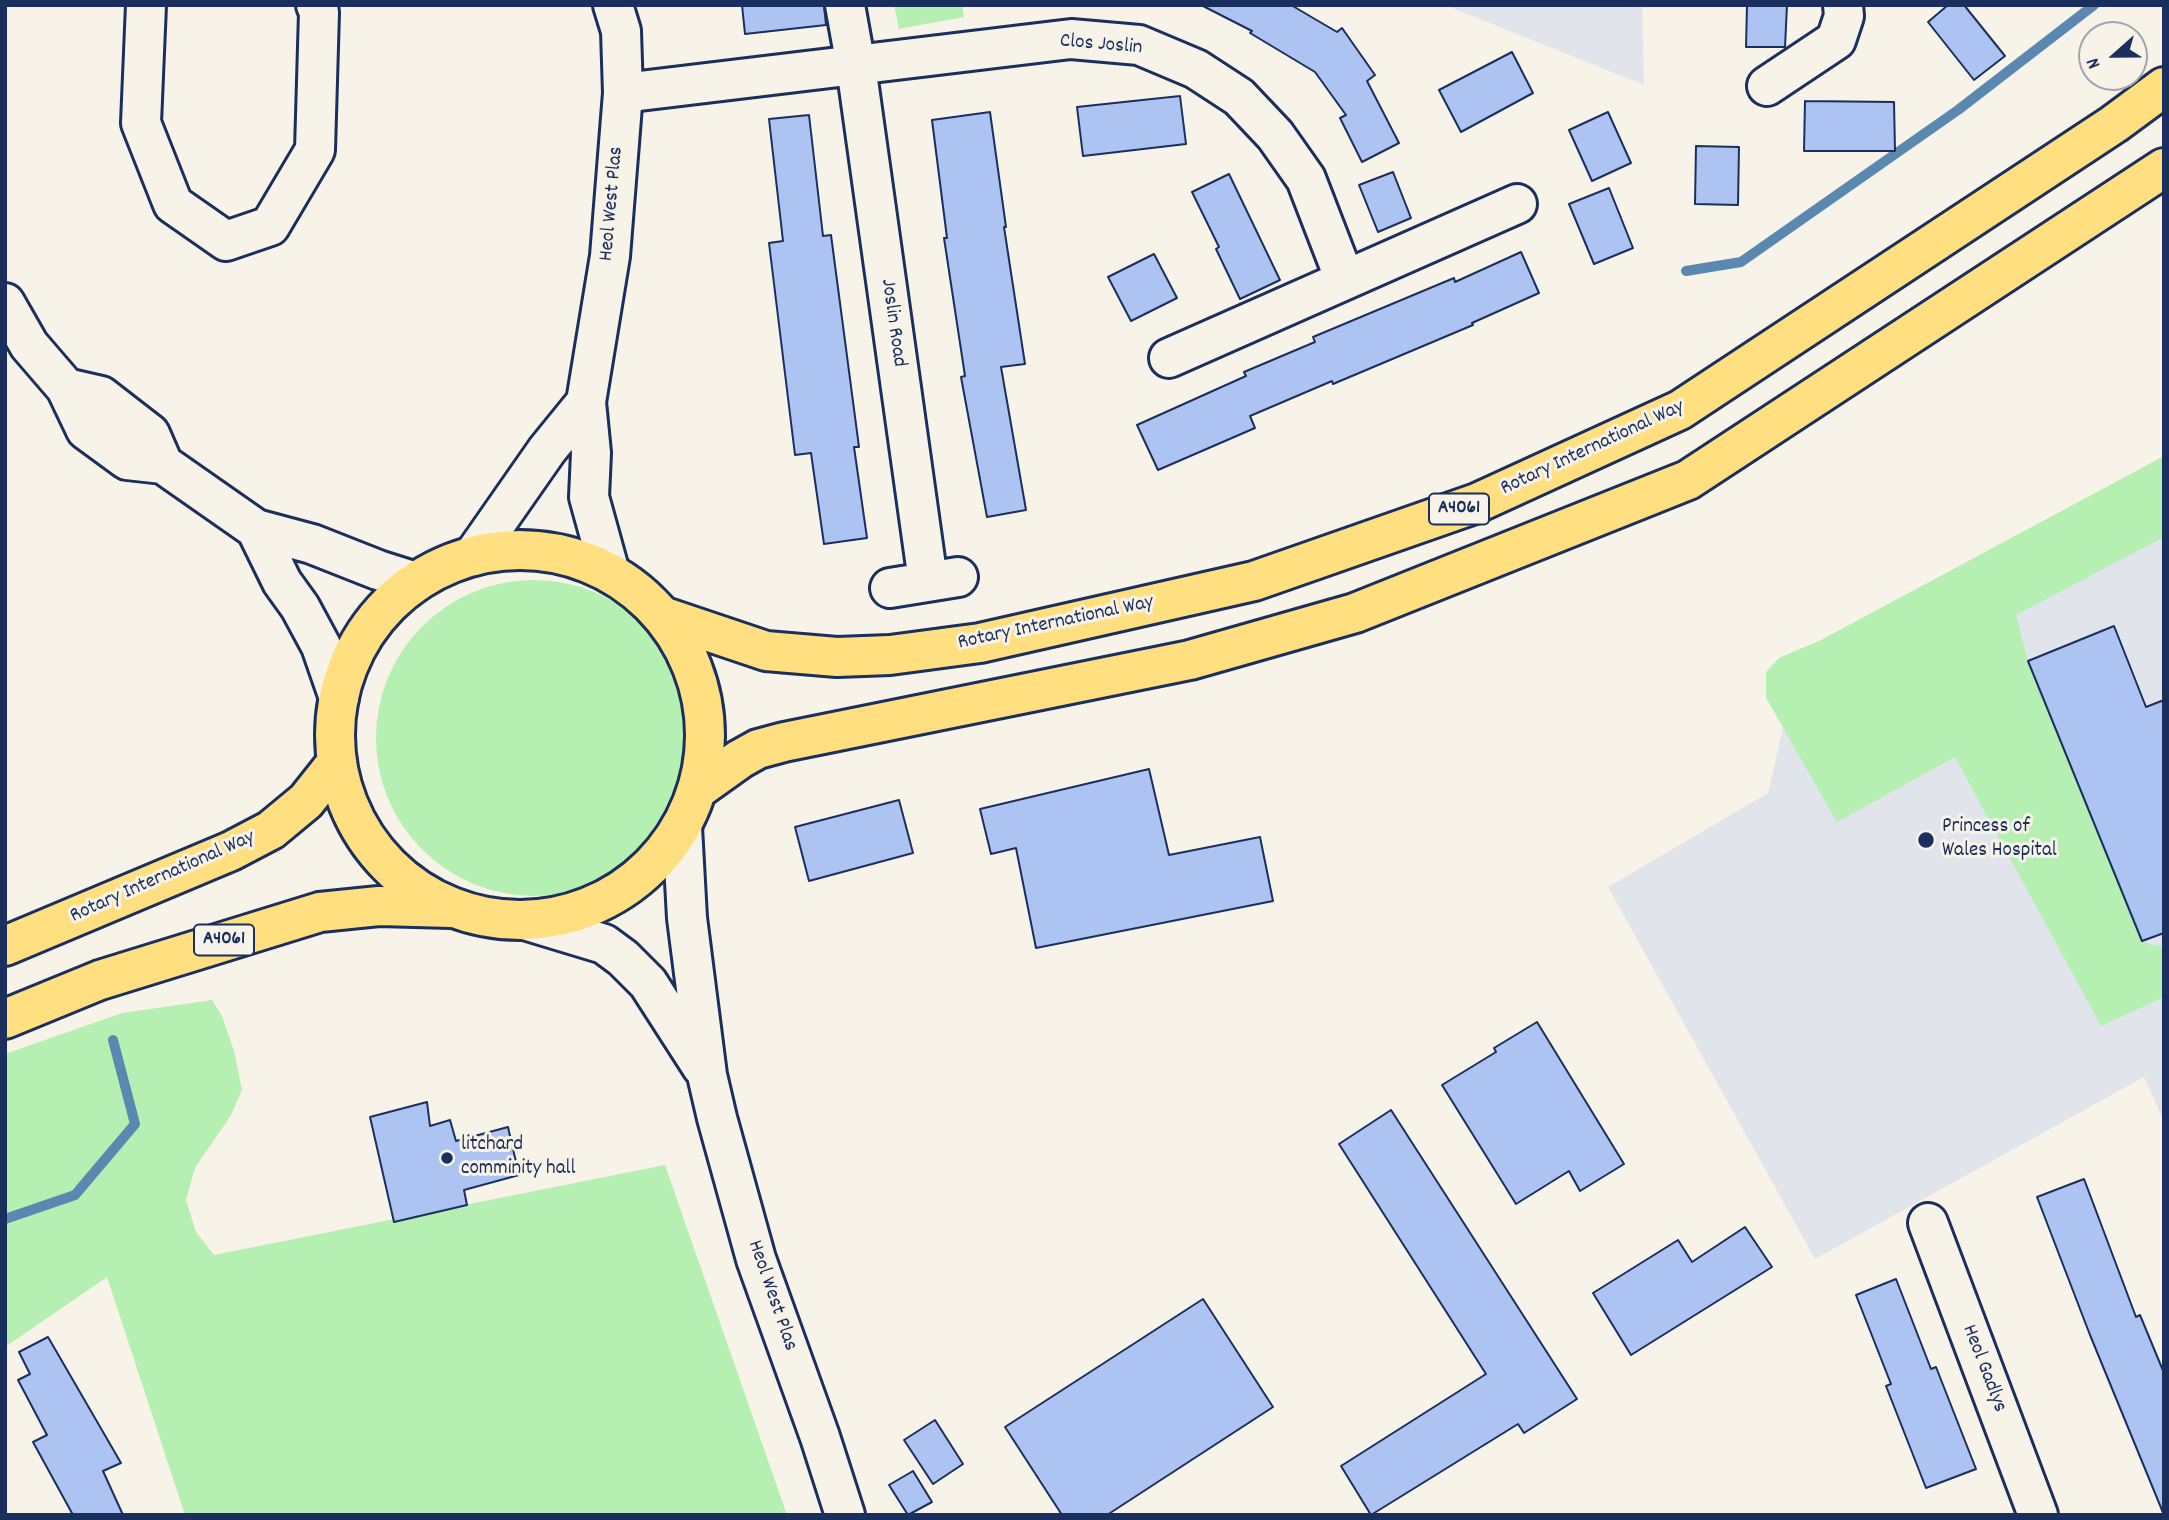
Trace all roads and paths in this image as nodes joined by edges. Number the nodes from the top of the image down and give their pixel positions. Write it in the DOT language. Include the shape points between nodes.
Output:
graph roads {
  1 [pos="146,5"];
  2 [pos="316,5"];
  3 [pos="613,5"];
  4 [pos="845,5"];
  5 [pos="1843,5"];
  6 [pos="856,66"];
  7 [pos="1767,86"];
  8 [pos="2164,87"];
  9 [pos="623,93"];
  10 [pos="2164,168"];
  11 [pos="1517,204"];
  12 [pos="1345,280"];
  13 [pos="5,303"];
  14 [pos="1169,358"];
  15 [pos="586,402"];
  16 [pos="256,529"];
  17 [pos="473,556"];
  18 [pos="610,573"];
  19 [pos="416,582"];
  20 [pos="890,588"];
  21 [pos="662,616"];
  22 [pos="339,698"];
  23 [pos="337,762"];
  24 [pos="698,789"];
  25 [pos="682,827"];
  26 [pos="453,908"];
  27 [pos="528,921"];
  28 [pos="5,946"];
  29 [pos="5,1018"];
  30 [pos="707,1075"];
  31 [pos="1928,1223"];
  32 [pos="2035,1514"];
  33 [pos="845,1515"];
  1 -- 2 [label="street" via="141,123 173,204 226,241 270,226 315,150"];
  3 -- 9 [label="street, Heol West Plas" via="621,31"];
  4 -- 6 [label="street, Joslin Road"];
  5 -- 7 [label="street" via="1836,40"];
  6 -- 9 [label="street"];
  6 -- 12 [label="street, Clos Joslin" via="1071,39 1139,45 1196,69 1239,97 1275,135 1306,179"];
  6 -- 20 [label="street, Joslin Road" via="943,579"];
  8 -- 21 [label="main road, Rotary International Way / A4061" via="1680,410 1477,503 1254,581 980,643 837,657 766,651"];
  9 -- 15 [label="street, Heol West Plas" via="610,256"];
  10 -- 24 [label="main road" via="1688,480 1355,613 1190,660 784,742 758,750"];
  11 -- 12 [label="street"];
  12 -- 14 [label="street"];
  13 -- 16 [label="street" via="29,345 66,388 101,396 150,433 163,464"];
  15 -- 17 [label="street, Heol West Plas"];
  15 -- 18 [label="street, Heol West Plas" via="589,497"];
  16 -- 19 [label="street"];
  16 -- 22 [label="street" via="321,646"];
  17 -- 18 [label="main road" via="519,550 566,556"];
  17 -- 19 [label="main road"];
  18 -- 21 [label="main road"];
  19 -- 22 [label="main road" via="366,632"];
  21 -- 24 [label="main road" via="688,654 702,697 706,743"];
  22 -- 23 [label="main road"];
  23 -- 26 [label="main road" via="347,800 388,865 419,890"];
  23 -- 28 [label="main road, Rotary International Way" via="306,801 271,830"];
  24 -- 25 [label="main road"];
  25 -- 27 [label="main road" via="642,876 600,902"];
  25 -- 30 [label="street, Heol West Plas" via="687,918"];
  26 -- 27 [label="main road" via="490,918"];
  26 -- 29 [label="main road, A4061" via="379,906 320,912 100,980"];
  27 -- 30 [label="street, Heol West Plas" via="604,944 623,958 648,983"];
  30 -- 33 [label="street, Heol West Plas" via="756,1259"];
  31 -- 32 [label="street, Heol Gadlys"];
}
